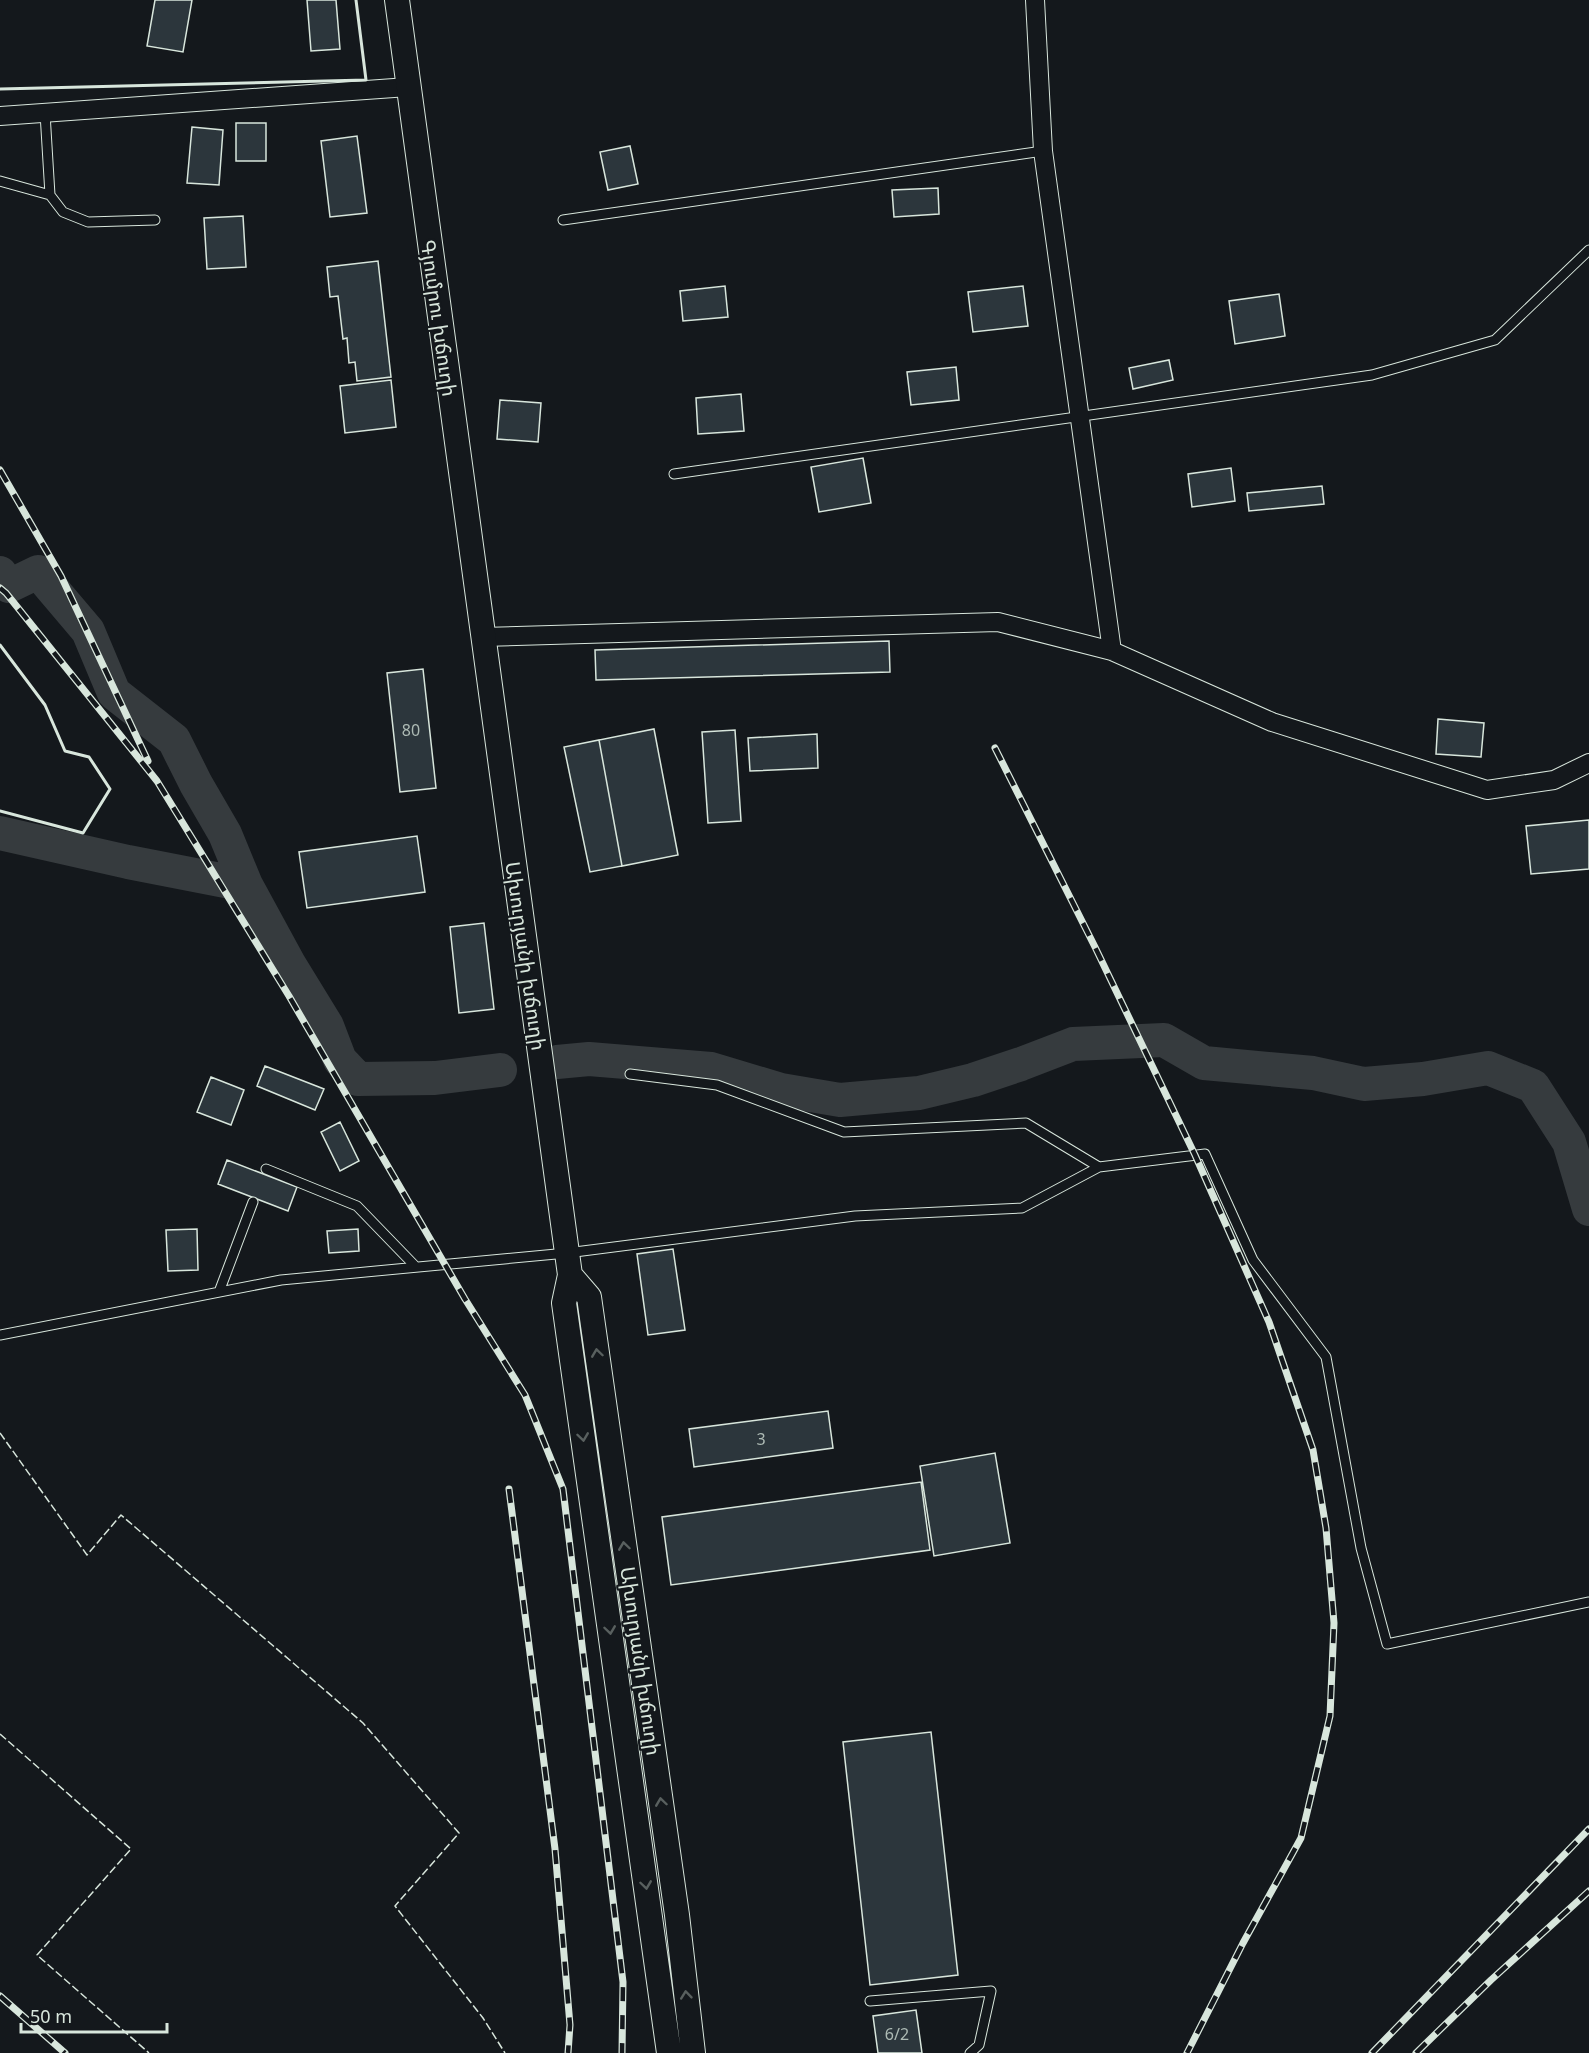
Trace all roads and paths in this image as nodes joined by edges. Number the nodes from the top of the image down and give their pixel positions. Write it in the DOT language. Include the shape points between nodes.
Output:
graph roads {
  1 [pos="397,0"];
  2 [pos="1035,0"];
  3 [pos="408,87"];
  4 [pos="45,113"];
  5 [pos="0,116"];
  6 [pos="1043,152"];
  7 [pos="0,181"];
  8 [pos="50,195"];
  9 [pos="156,220"];
  10 [pos="563,220"];
  11 [pos="1589,250"];
  12 [pos="1080,416"];
  13 [pos="674,474"];
  14 [pos="482,637"];
  15 [pos="1112,651"];
  16 [pos="1589,763"];
  17 [pos="630,1074"];
  18 [pos="1099,1167"];
  19 [pos="266,1169"];
  20 [pos="253,1202"];
  21 [pos="569,1264"];
  22 [pos="416,1267"];
  23 [pos="219,1292"];
  24 [pos="0,1335"];
  25 [pos="1589,1602"];
  26 [pos="870,2001"];
  27 [pos="669,2053"];
  28 [pos="693,2053"];
  29 [pos="970,2053"];
  1 -- 3 [label="main road, Գյումրու խճուղի"];
  2 -- 6 [label="street"];
  3 -- 4 [label="street"];
  3 -- 14 [label="main road, Գյումրու խճուղի"];
  4 -- 5 [label="street"];
  4 -- 8 [label="lane"];
  6 -- 10 [label="lane"];
  6 -- 12 [label="street"];
  7 -- 8 [label="lane"];
  8 -- 9 [label="lane" via="63,212 88,222"];
  11 -- 12 [label="lane" via="1495,340 1372,375"];
  12 -- 13 [label="lane"];
  12 -- 15 [label="street"];
  14 -- 15 [label="street" via="998,622"];
  14 -- 21 [label="main road, Ախուրյանի խճուղի"];
  15 -- 16 [label="street" via="1272,722 1487,790 1554,780"];
  17 -- 18 [label="lane" via="717,1085 844,1132 1026,1123"];
  18 -- 21 [label="lane" via="1022,1208 855,1216"];
  18 -- 25 [label="lane" via="1205,1154 1253,1260 1326,1357 1361,1548 1386,1644"];
  19 -- 22 [label="lane" via="357,1206"];
  20 -- 23 [label="lane"];
  21 -- 22 [label="lane"];
  21 -- 27 [label="main road, Ախուրյանի խճուղի, one-way" via="564,1303"];
  28 -- 21 [label="main road, Ախուրյանի խճուղի, one-way" via="589,1297"];
  22 -- 23 [label="lane" via="281,1280"];
  23 -- 24 [label="lane"];
  26 -- 29 [label="lane" via="991,1991 979,2045"];
}
